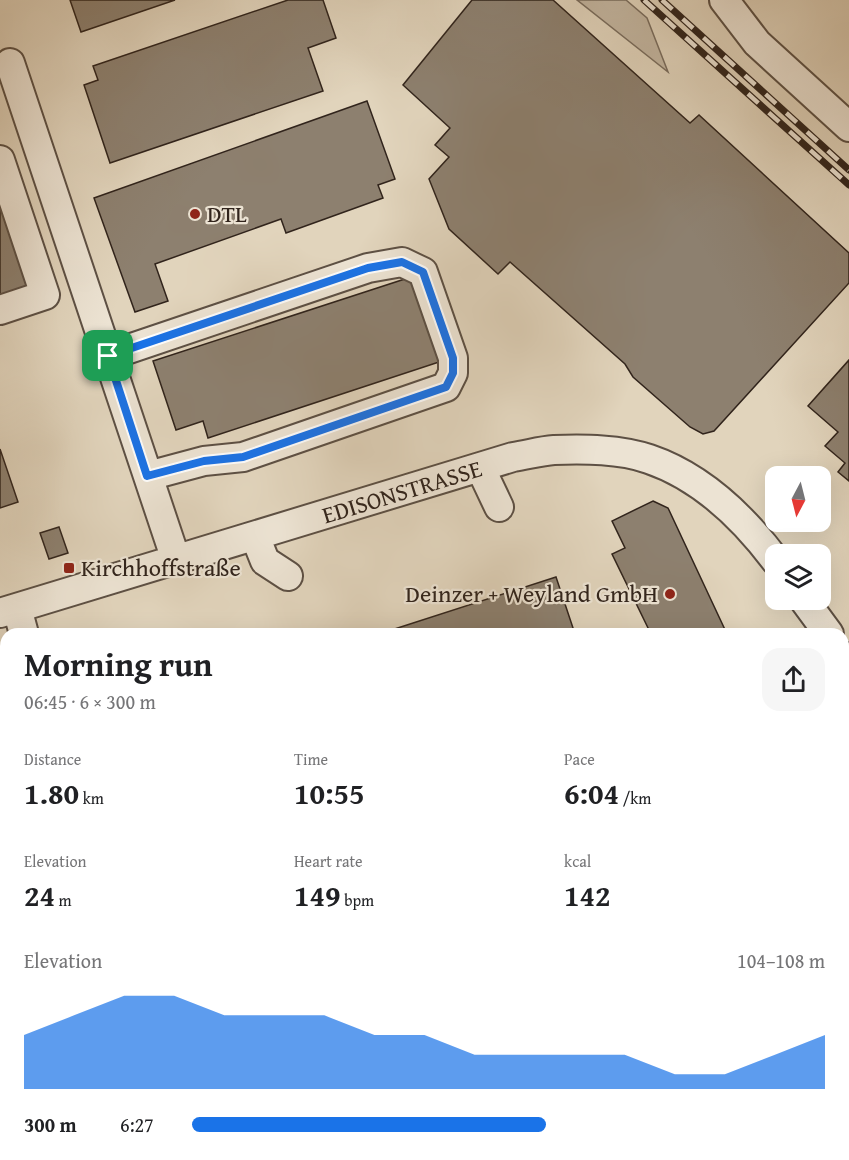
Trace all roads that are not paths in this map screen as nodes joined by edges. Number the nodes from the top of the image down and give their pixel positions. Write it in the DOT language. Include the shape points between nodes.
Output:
graph roads {
  1 [pos="724,0"];
  2 [pos="9,75"];
  3 [pos="849,127"];
  4 [pos="0,160"];
  5 [pos="0,310"];
  6 [pos="108,356"];
  7 [pos="480,467"];
  8 [pos="147,476"];
  9 [pos="499,507"];
  10 [pos="255,536"];
  11 [pos="765,548"];
  12 [pos="176,560"];
  13 [pos="288,576"];
  14 [pos="811,610"];
  15 [pos="14,619"];
  16 [pos="825,628"];
  1 -- 3 [label="street" via="757,43"];
  2 -- 6 [label="street"];
  4 -- 5 [label="street" via="45,295"];
  6 -- 8 [label="street"];
  6 -- 8 [label="street" via="368,268 402,262 423,272 453,358 453,373 446,387 243,457 204,461"];
  7 -- 9 [label="street"];
  7 -- 10 [label="street, EDISONSTRASSE"];
  7 -- 11 [label="street, EDISONSTRASSE" via="552,450 613,451 649,459 708,489"];
  8 -- 12 [label="street"];
  10 -- 12 [label="street, EDISONSTRASSE"];
  10 -- 13 [label="street" via="265,561"];
  12 -- 15 [label="street, EDISONSTRASSE"];
  14 -- 16 [label="street"];
}
